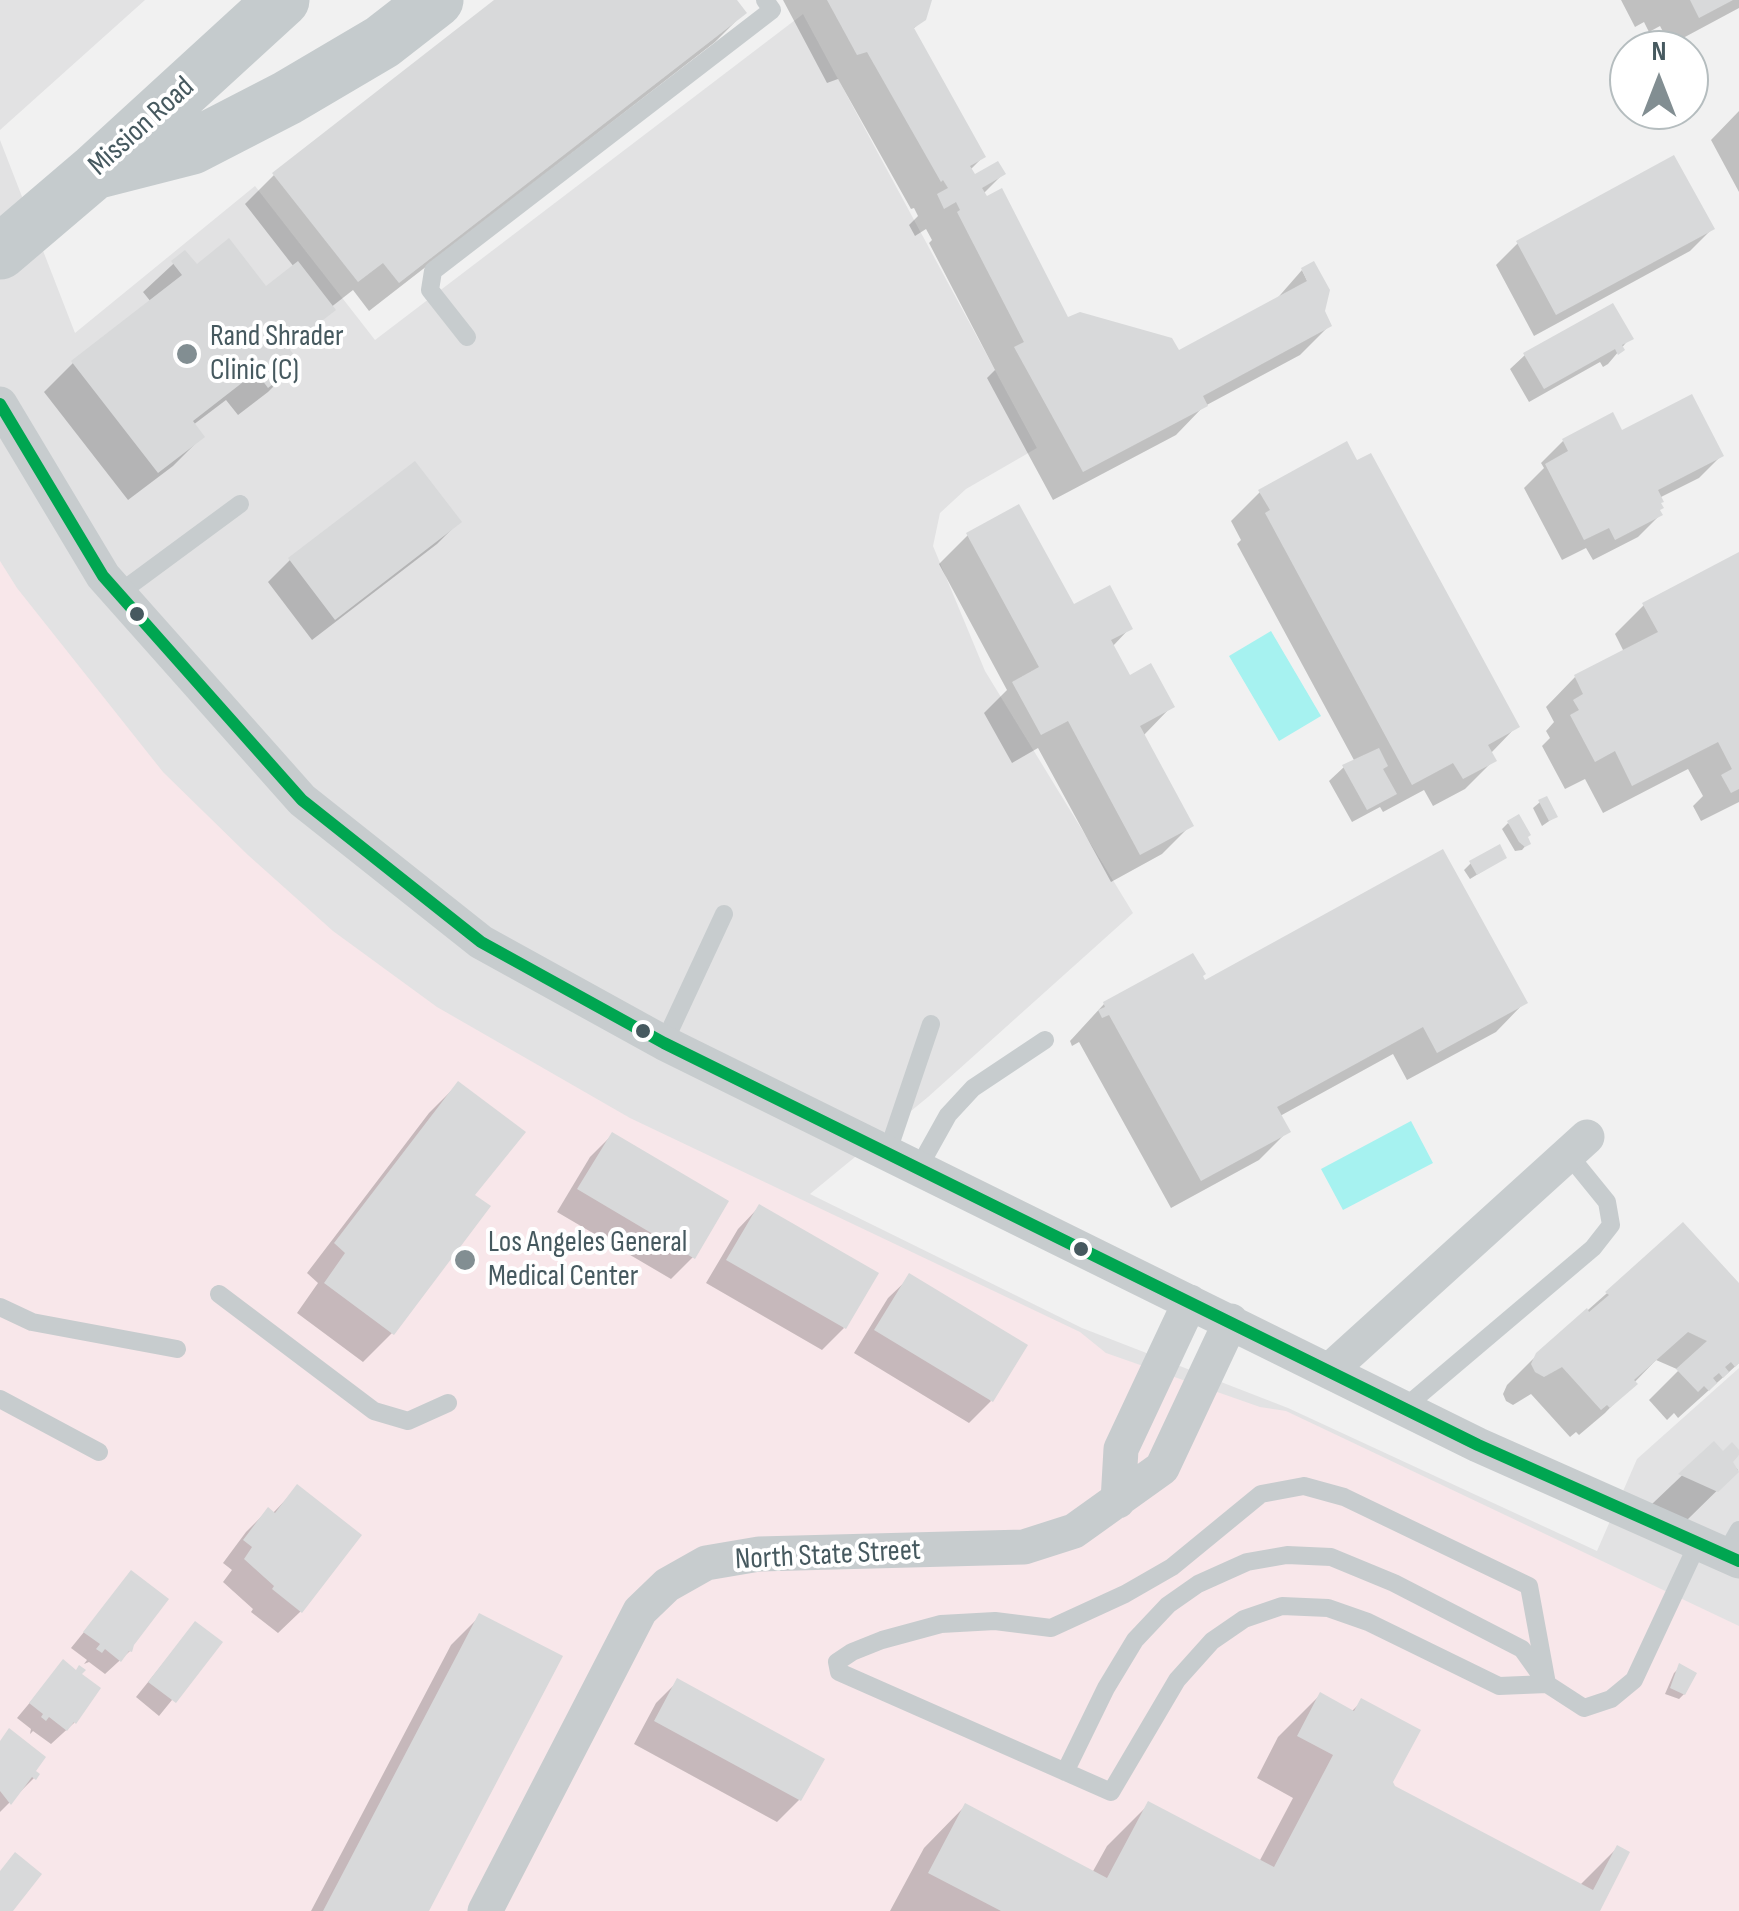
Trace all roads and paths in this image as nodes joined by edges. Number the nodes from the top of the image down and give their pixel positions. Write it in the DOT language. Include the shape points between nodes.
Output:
graph roads {
  1 [pos="282,0"];
  2 [pos="436,0"];
  3 [pos="765,0"];
  4 [pos="94,172"];
  5 [pos="0,252"];
  6 [pos="466,337"];
  7 [pos="0,404"];
  8 [pos="240,504"];
  9 [pos="118,594"];
  10 [pos="724,914"];
  11 [pos="931,1024"];
  12 [pos="1046,1040"];
  13 [pos="664,1043"];
  14 [pos="1577,1146"];
  15 [pos="904,1159"];
  16 [pos="219,1294"];
  17 [pos="1190,1302"];
  18 [pos="0,1306"];
  19 [pos="1231,1321"];
  20 [pos="177,1349"];
  21 [pos="1329,1371"];
  22 [pos="0,1400"];
  23 [pos="448,1404"];
  24 [pos="1404,1408"];
  25 [pos="99,1452"];
  26 [pos="1118,1501"];
  27 [pos="1725,1547"];
  28 [pos="1547,1684"];
  29 [pos="1065,1772"];
  30 [pos="485,1911"];
  1 -- 4 [label="main road, Mission Road"];
  2 -- 4 [label="main road" via="366,51 192,147"];
  3 -- 6 [label="lane" via="772,10 433,270 430,290"];
  4 -- 5 [label="main road, Mission Road"];
  7 -- 9 [label="street"];
  8 -- 9 [label="lane"];
  9 -- 13 [label="street" via="302,800 481,942"];
  10 -- 13 [label="lane"];
  11 -- 15 [label="lane"];
  12 -- 15 [label="lane" via="974,1088"];
  13 -- 15 [label="street"];
  14 -- 21 [label="street"];
  14 -- 24 [label="lane" via="1607,1202 1610,1225 1593,1248"];
  15 -- 17 [label="street"];
  16 -- 23 [label="lane" via="374,1411 408,1421"];
  17 -- 19 [label="street"];
  17 -- 26 [label="street" via="1121,1450"];
  18 -- 20 [label="lane" via="32,1322"];
  19 -- 21 [label="street"];
  19 -- 26 [label="street, North State Street" via="1162,1468"];
  21 -- 24 [label="street"];
  22 -- 25 [label="lane"];
  24 -- 27 [label="street"];
  26 -- 30 [label="street, North State Street" via="1074,1531 1024,1547 758,1554 706,1563 667,1585 640,1611"];
  27 -- 28 [label="lane" via="1634,1680 1611,1699 1584,1708"];
  28 -- 29 [label="lane" via="1499,1686 1368,1622 1328,1608 1282,1606 1244,1619 1212,1641 1177,1680 1111,1792"];
  28 -- 29 [label="lane" via="1522,1649 1331,1557 1246,1562 1168,1605 1135,1640"];
  28 -- 29 [label="lane" via="1530,1586 1344,1497 1304,1486 1261,1494 1172,1567 1051,1628 941,1624 882,1640 837,1662 839,1672"];
}
